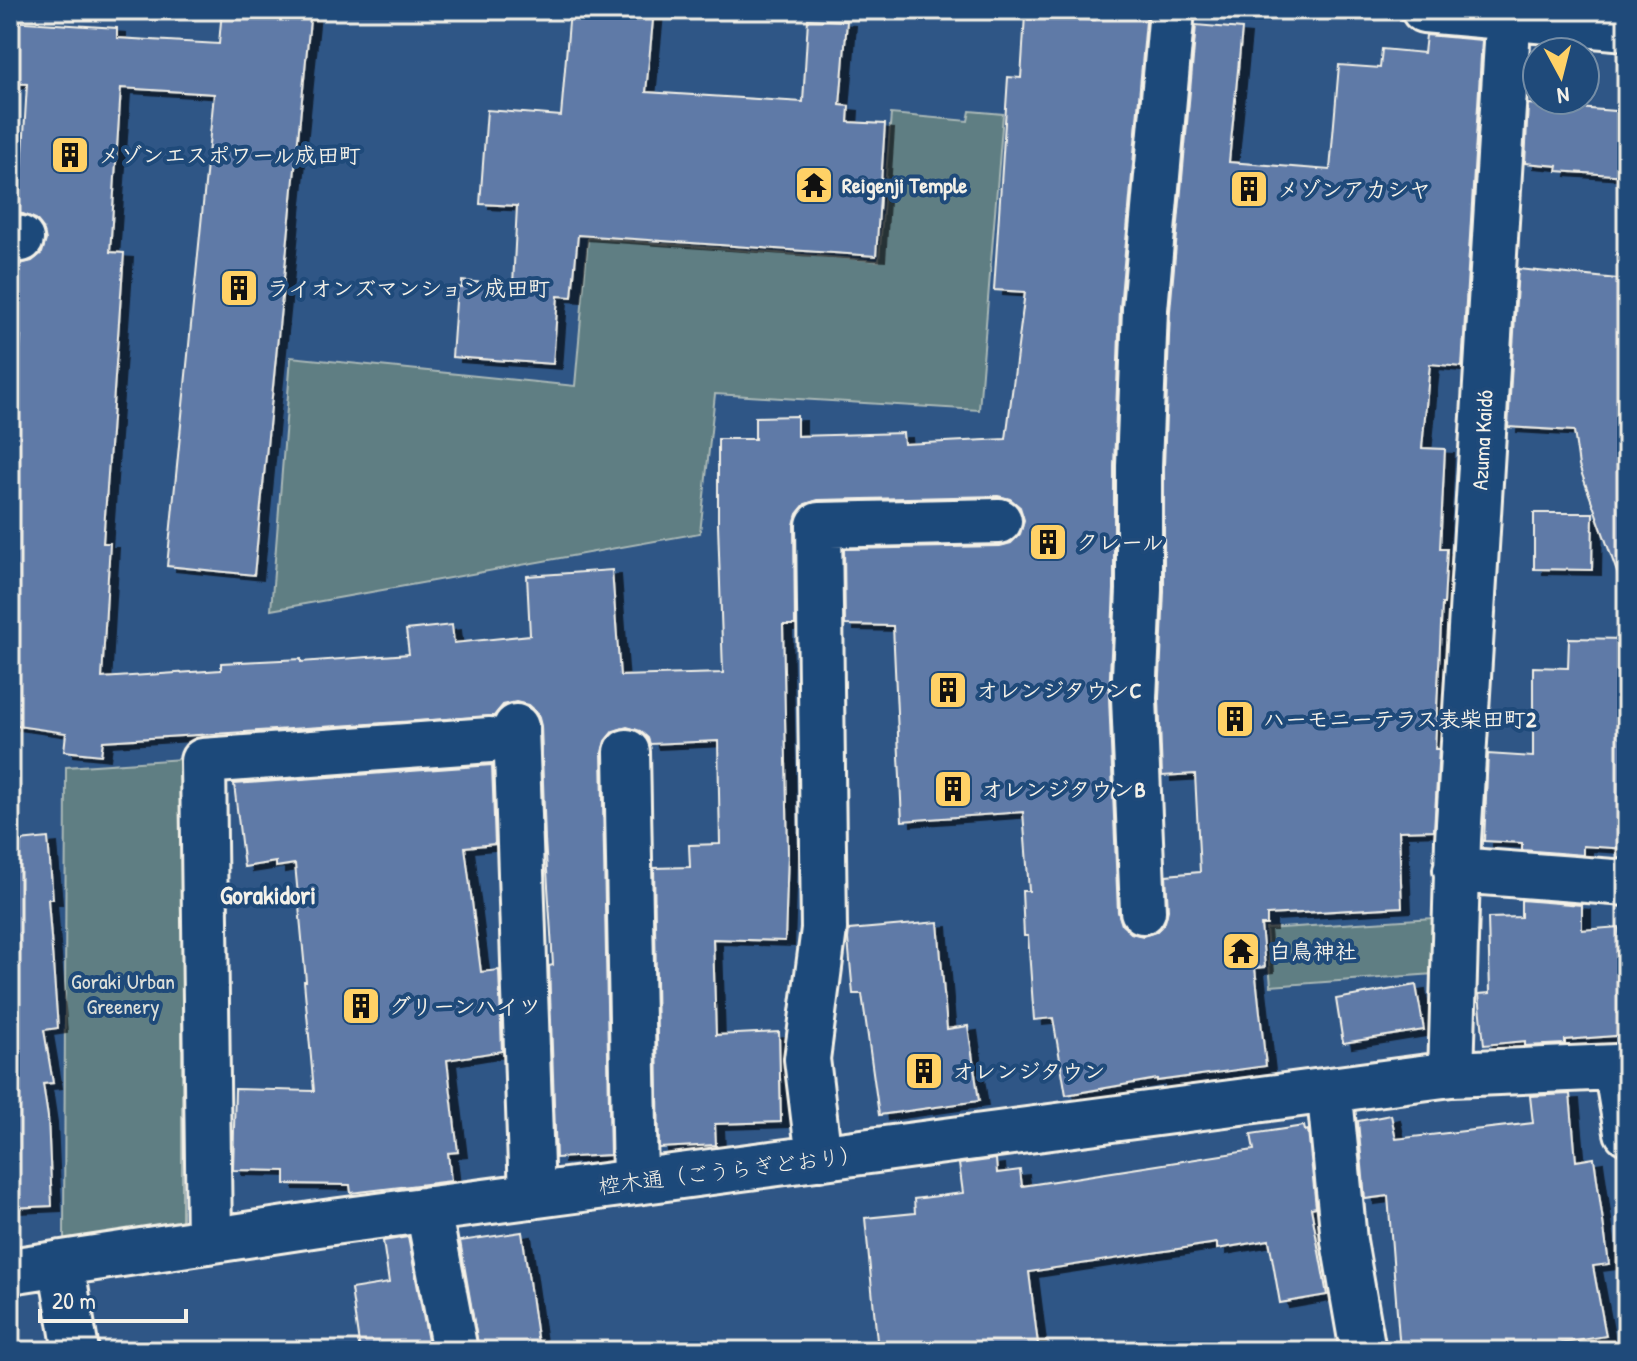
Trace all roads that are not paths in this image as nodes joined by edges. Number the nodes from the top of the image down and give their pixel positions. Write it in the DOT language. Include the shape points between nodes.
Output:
graph roads {
  1 [pos="1172,10"];
  2 [pos="1424,10"];
  3 [pos="1508,14"];
  4 [pos="1627,28"];
  5 [pos="999,521"];
  6 [pos="627,752"];
  7 [pos="1456,870"];
  8 [pos="1627,883"];
  9 [pos="1143,911"];
  10 [pos="1451,1074"];
  11 [pos="1327,1091"];
  12 [pos="1627,1132"];
  13 [pos="819,1158"];
  14 [pos="635,1182"];
  15 [pos="532,1196"];
  16 [pos="428,1209"];
  17 [pos="209,1241"];
  18 [pos="61,1263"];
  19 [pos="10,1271"];
  20 [pos="76,1351"];
  21 [pos="455,1351"];
  22 [pos="1363,1351"];
  1 -- 9 [label="street" via="1149,248 1141,403 1134,698"];
  2 -- 3 [label="street"];
  3 -- 4 [label="street"];
  3 -- 7 [label="street, Azuma Kaidó"];
  5 -- 13 [label="street" via="819,525 824,929 807,1059"];
  6 -- 14 [label="street"];
  7 -- 8 [label="street"];
  7 -- 10 [label="street, Azuma Kaidó"];
  10 -- 11 [label="street, 椌木通（ごうらぎどおり）"];
  10 -- 12 [label="street, 椌木通（ごうらぎどおり）" via="1616,1067"];
  11 -- 13 [label="street, 椌木通（ごうらぎどおり）"];
  11 -- 22 [label="street"];
  13 -- 14 [label="street, 椌木通（ごうらぎどおり）"];
  14 -- 15 [label="street, 椌木通（ごうらぎどおり）"];
  15 -- 16 [label="street, 椌木通（ごうらぎどおり）"];
  15 -- 17 [label="street" via="503,734 203,761"];
  16 -- 17 [label="street, 椌木通（ごうらぎどおり）"];
  16 -- 21 [label="street"];
  17 -- 18 [label="street, 椌木通（ごうらぎどおり）"];
  18 -- 19 [label="street, 椌木通（ごうらぎどおり）"];
  18 -- 20 [label="street"];
}
